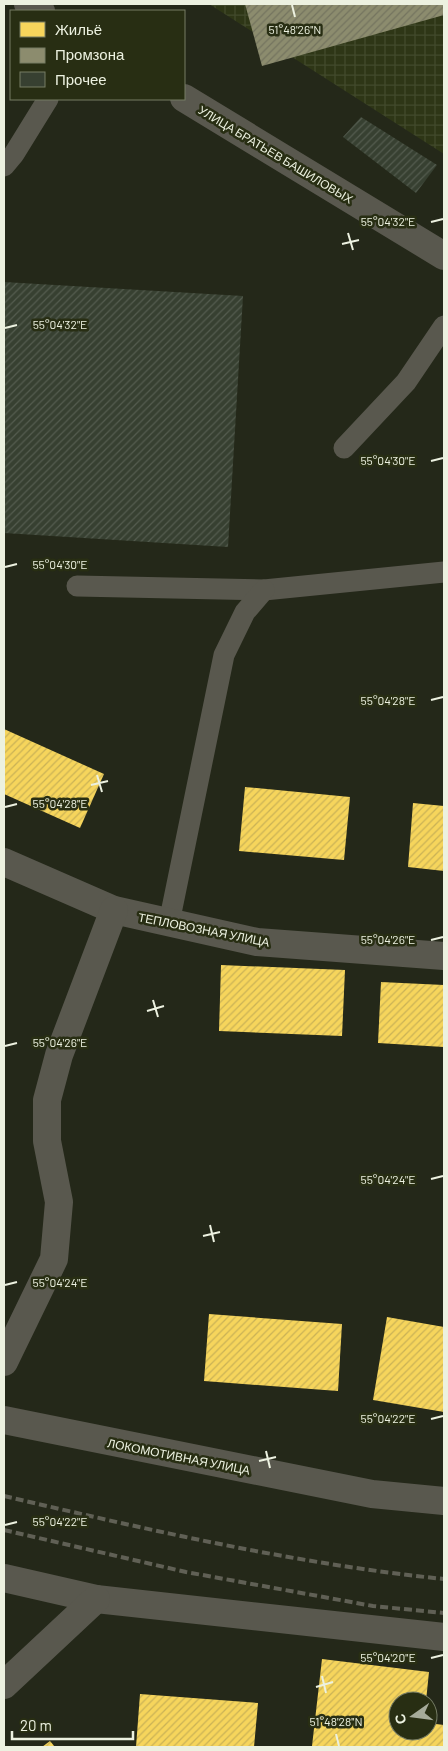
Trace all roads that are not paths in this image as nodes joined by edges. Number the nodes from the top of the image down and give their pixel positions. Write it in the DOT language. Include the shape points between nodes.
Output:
graph roads {
  1 [pos="28,4"];
  2 [pos="39,10"];
  3 [pos="185,99"];
  4 [pos="47,100"];
  5 [pos="4,166"];
  6 [pos="444,256"];
  7 [pos="444,326"];
  8 [pos="344,448"];
  9 [pos="444,572"];
  10 [pos="76,586"];
  11 [pos="264,590"];
  12 [pos="4,862"];
  13 [pos="114,910"];
  14 [pos="170,923"];
  15 [pos="444,956"];
  16 [pos="4,1362"];
  17 [pos="4,1420"];
  18 [pos="444,1502"];
  19 [pos="4,1578"];
  20 [pos="96,1599"];
  21 [pos="444,1637"];
  22 [pos="4,1685"];
  1 -- 2 [label="street"];
  3 -- 6 [label="street, УЛИЦА БРАТЬЕВ БАШИЛОВЫХ"];
  4 -- 5 [label="lane"];
  7 -- 8 [label="lane" via="406,382"];
  9 -- 11 [label="lane"];
  10 -- 11 [label="lane"];
  11 -- 14 [label="lane" via="245,612 224,655"];
  12 -- 13 [label="street, ТЕПЛОВОЗНАЯ УЛИЦА"];
  13 -- 14 [label="street, ТЕПЛОВОЗНАЯ УЛИЦА"];
  13 -- 16 [label="street" via="59,1055 47,1100 47,1141 59,1202 54,1259"];
  14 -- 15 [label="street, ТЕПЛОВОЗНАЯ УЛИЦА" via="257,942"];
  17 -- 18 [label="street, ЛОКОМОТИВНАЯ УЛИЦА" via="372,1494"];
  19 -- 20 [label="street"];
  20 -- 21 [label="street"];
  20 -- 22 [label="street"];
}
